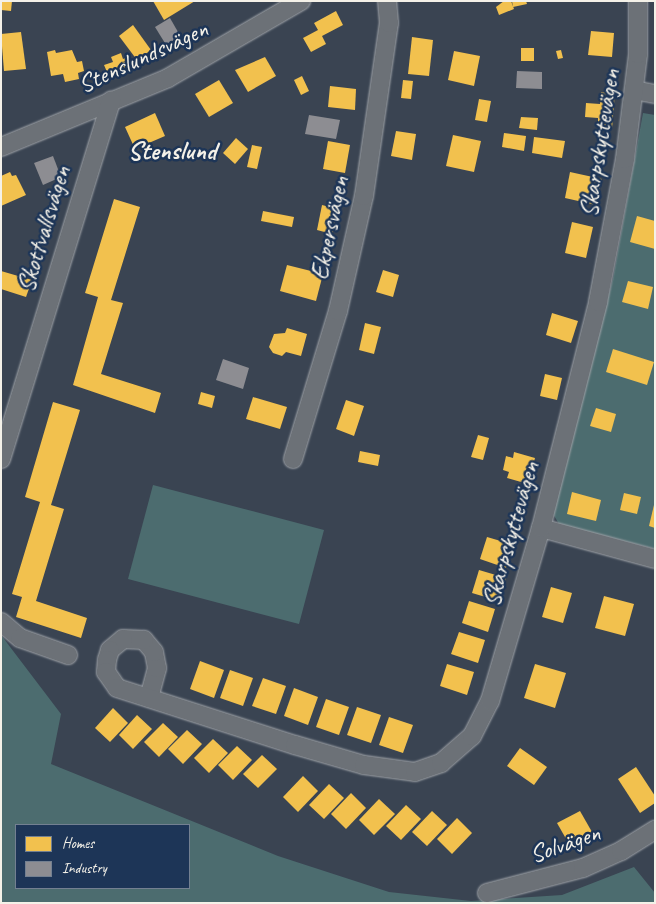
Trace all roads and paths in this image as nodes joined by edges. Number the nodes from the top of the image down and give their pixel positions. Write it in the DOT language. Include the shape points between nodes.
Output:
graph roads {
  1 [pos="301,1"];
  2 [pos="387,1"];
  3 [pos="638,1"];
  4 [pos="634,90"];
  5 [pos="655,94"];
  6 [pos="111,100"];
  7 [pos="1,147"];
  8 [pos="1,459"];
  9 [pos="293,459"];
  10 [pos="541,528"];
  11 [pos="655,558"];
  12 [pos="1,622"];
  13 [pos="68,655"];
  14 [pos="149,698"];
  15 [pos="655,830"];
  16 [pos="487,893"];
  1 -- 6 [label="street, Stenslundsvägen" via="174,75"];
  2 -- 9 [label="street, Ekpersvägen" via="386,41 362,205 338,311"];
  3 -- 4 [label="street, Skarpskyttevägen"];
  4 -- 5 [label="street"];
  4 -- 10 [label="street, Skarpskyttevägen" via="625,159 598,302"];
  6 -- 7 [label="street, Stenslundsvägen"];
  6 -- 8 [label="street, Skottvallsvägen"];
  10 -- 11 [label="street"];
  10 -- 14 [label="street, Skarpskyttevägen" via="483,718 459,750 429,769 404,772 364,765"];
  12 -- 13 [label="street" via="20,638"];
  15 -- 16 [label="street, Solvägen" via="621,851 583,868"];
}
